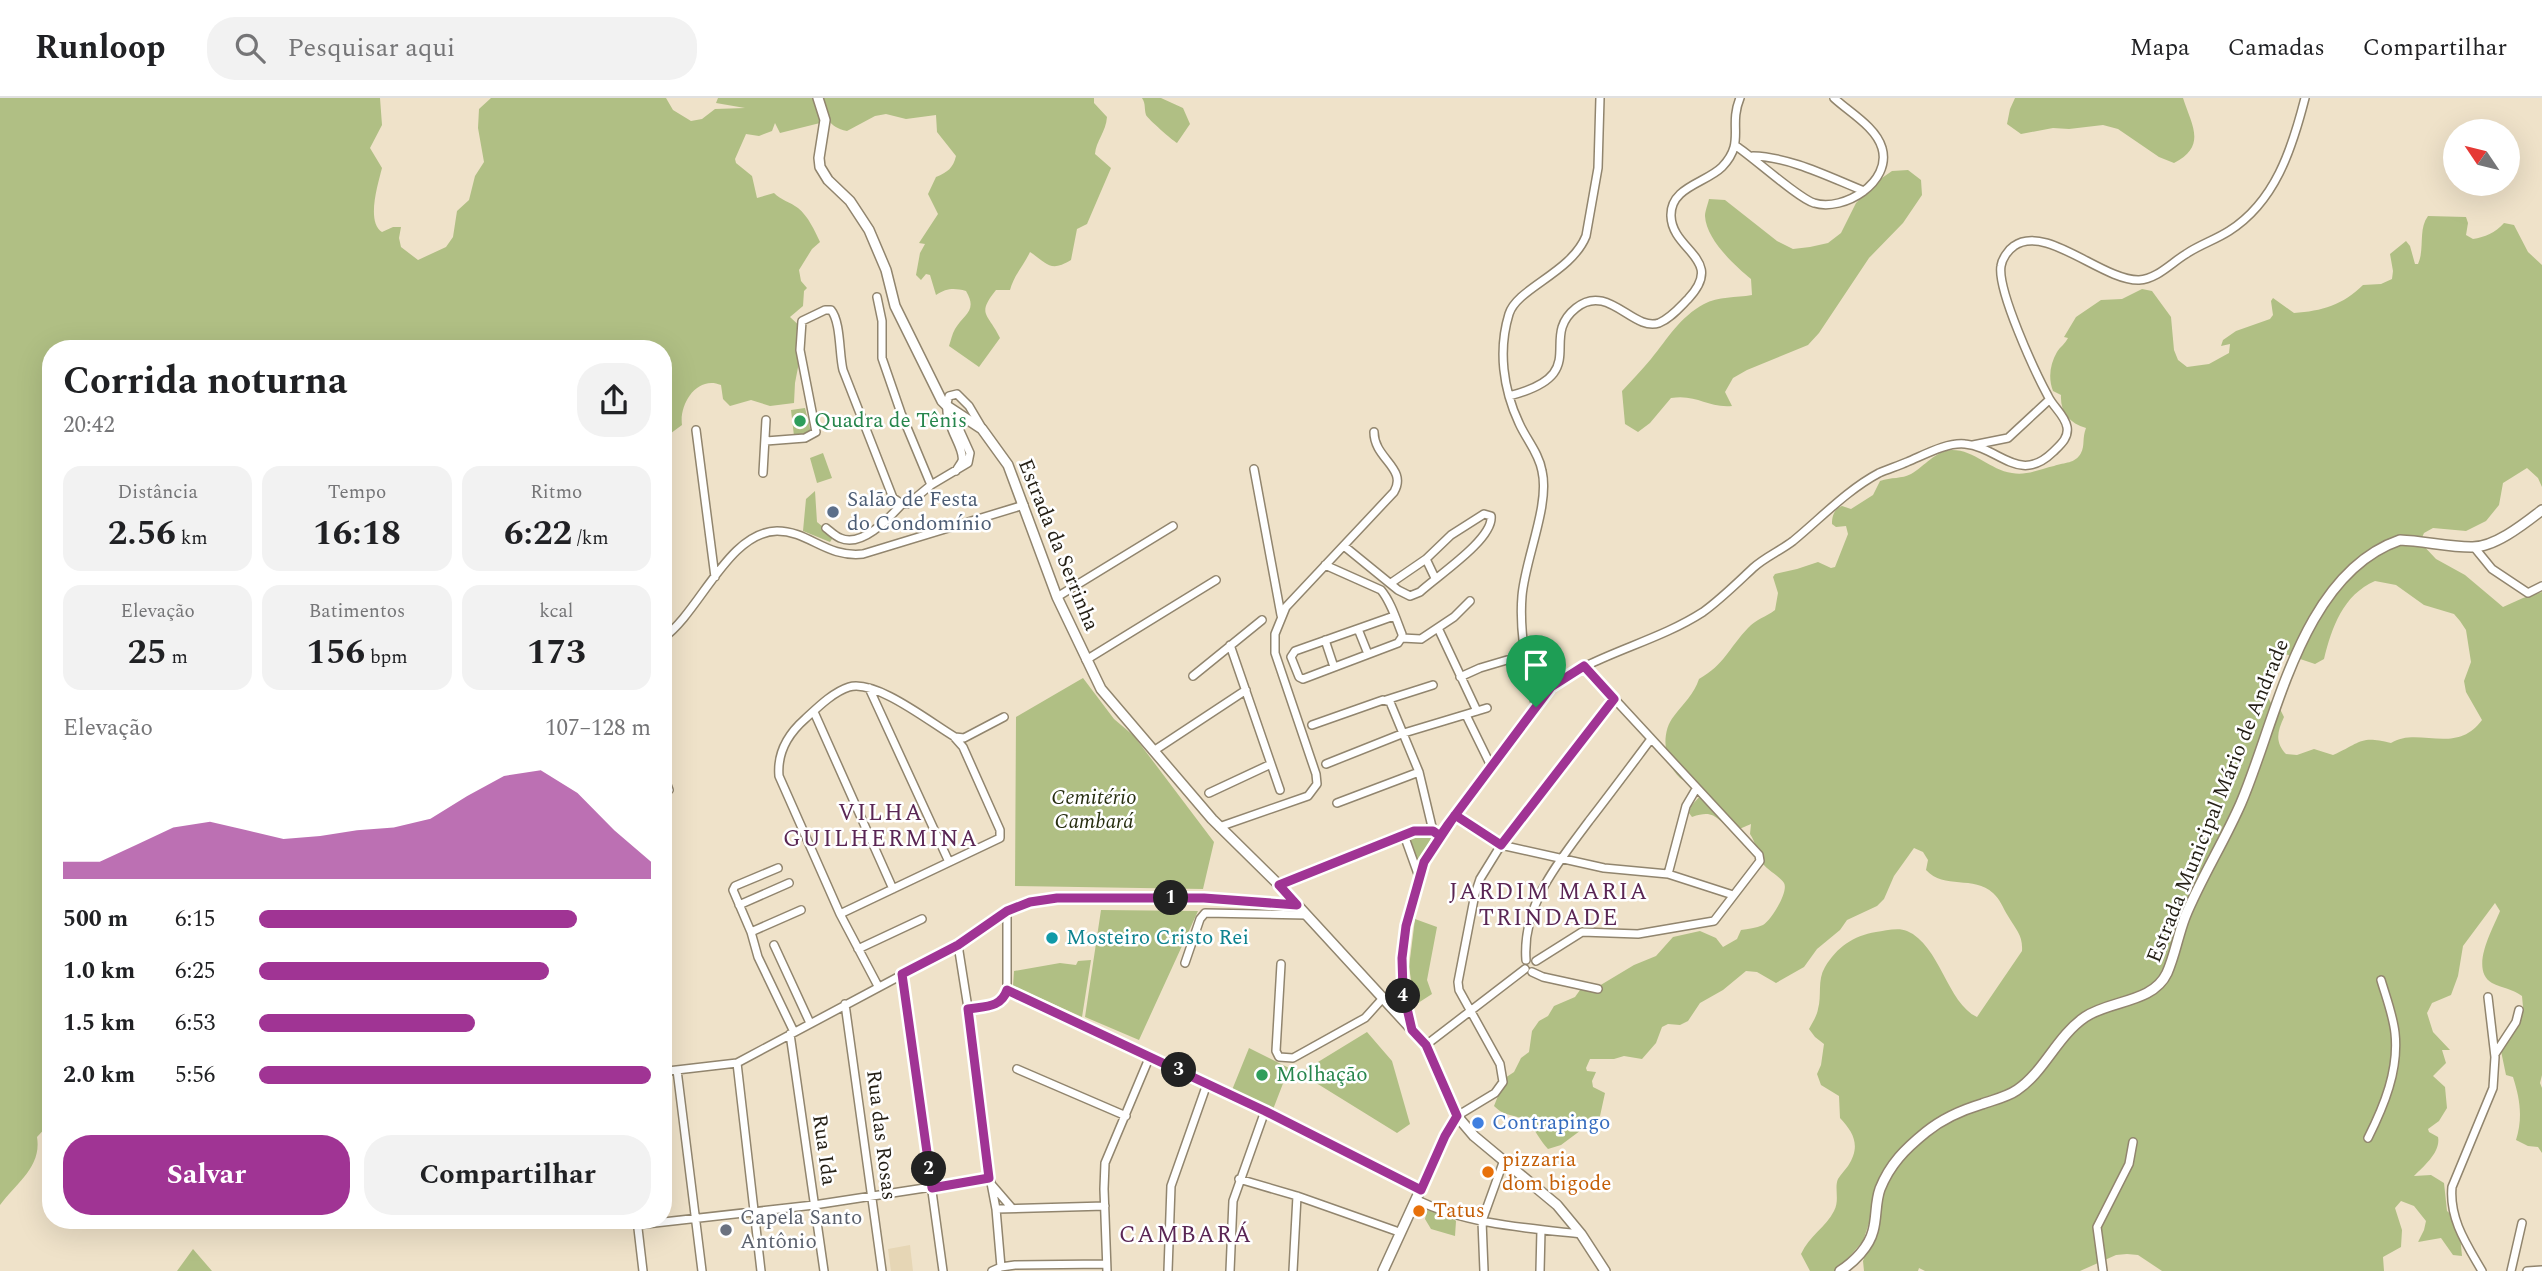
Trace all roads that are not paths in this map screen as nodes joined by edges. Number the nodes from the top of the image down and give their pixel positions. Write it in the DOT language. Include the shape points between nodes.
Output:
graph roads {
  1 [pos="818,98"];
  2 [pos="1601,98"];
  3 [pos="1740,98"];
  4 [pos="1834,98"];
  5 [pos="2305,98"];
  6 [pos="1736,146"];
  7 [pos="1752,156"];
  8 [pos="1864,191"];
  9 [pos="877,297"];
  10 [pos="1508,396"];
  11 [pos="2049,400"];
  12 [pos="947,406"];
  13 [pos="962,416"];
  14 [pos="766,420"];
  15 [pos="696,429"];
  16 [pos="982,429"];
  17 [pos="1374,432"];
  18 [pos="766,441"];
  19 [pos="1973,446"];
  20 [pos="1254,469"];
  21 [pos="955,471"];
  22 [pos="763,473"];
  23 [pos="932,485"];
  24 [pos="902,504"];
  25 [pos="1024,505"];
  26 [pos="2542,510"];
  27 [pos="1173,526"];
  28 [pos="826,528"];
  29 [pos="1345,546"];
  30 [pos="2474,547"];
  31 [pos="1426,559"];
  32 [pos="1325,565"];
  33 [pos="715,578"];
  34 [pos="1435,578"];
  35 [pos="1216,580"];
  36 [pos="1391,583"];
  37 [pos="2542,586"];
  38 [pos="1057,597"];
  39 [pos="1470,601"];
  40 [pos="1281,616"];
  41 [pos="1394,616"];
  42 [pos="1262,620"];
  43 [pos="1438,628"];
  44 [pos="1358,629"];
  45 [pos="672,631"];
  46 [pos="1402,638"];
  47 [pos="1325,640"];
  48 [pos="1230,645"];
  49 [pos="1368,654"];
  50 [pos="1086,660"];
  51 [pos="1507,660"];
  52 [pos="1584,666"];
  53 [pos="1334,667"];
  54 [pos="1193,676"];
  55 [pos="1460,677"];
  56 [pos="1433,685"];
  57 [pos="869,688"];
  58 [pos="1246,690"];
  59 [pos="1614,699"];
  60 [pos="1385,700"];
  61 [pos="1536,707"];
  62 [pos="1487,708"];
  63 [pos="1477,711"];
  64 [pos="814,712"];
  65 [pos="1466,715"];
  66 [pos="1004,717"];
  67 [pos="1312,725"];
  68 [pos="1404,733"];
  69 [pos="955,737"];
  70 [pos="1651,739"];
  71 [pos="1155,750"];
  72 [pos="1271,764"];
  73 [pos="1326,764"];
  74 [pos="1492,768"];
  75 [pos="1419,772"];
  76 [pos="1696,789"];
  77 [pos="1280,790"];
  78 [pos="1209,793"];
  79 [pos="1337,803"];
  80 [pos="1455,815"];
  81 [pos="1219,827"];
  82 [pos="1436,834"];
  83 [pos="1404,835"];
  84 [pos="1501,845"];
  85 [pos="1562,858"];
  86 [pos="949,862"];
  87 [pos="778,868"];
  88 [pos="1668,874"];
  89 [pos="1419,875"];
  90 [pos="789,883"];
  91 [pos="1279,885"];
  92 [pos="893,889"];
  93 [pos="1733,895"];
  94 [pos="739,905"];
  95 [pos="1297,905"];
  96 [pos="801,910"];
  97 [pos="1007,911"];
  98 [pos="840,914"];
  99 [pos="1307,915"];
  100 [pos="922,919"];
  101 [pos="751,932"];
  102 [pos="774,945"];
  103 [pos="958,945"];
  104 [pos="858,949"];
  105 [pos="1526,960"];
  106 [pos="1536,961"];
  107 [pos="1185,963"];
  108 [pos="1281,964"];
  109 [pos="1528,971"];
  110 [pos="902,974"];
  111 [pos="2381,980"];
  112 [pos="878,986"];
  113 [pos="1598,989"];
  114 [pos="1007,990"];
  115 [pos="2488,997"];
  116 [pos="1383,998"];
  117 [pos="845,1003"];
  118 [pos="968,1009"];
  119 [pos="1470,1009"];
  120 [pos="2519,1010"];
  121 [pos="810,1023"];
  122 [pos="1412,1030"];
  123 [pos="792,1033"];
  124 [pos="1426,1045"];
  125 [pos="2495,1054"];
  126 [pos="1150,1056"];
  127 [pos="737,1063"];
  128 [pos="1017,1069"];
  129 [pos="672,1070"];
  130 [pos="677,1070"];
  131 [pos="1207,1084"];
  132 [pos="1265,1111"];
  133 [pos="1126,1116"];
  134 [pos="1457,1116"];
  135 [pos="2368,1138"];
  136 [pos="2133,1142"];
  137 [pos="1504,1160"];
  138 [pos="1239,1179"];
  139 [pos="991,1181"];
  140 [pos="932,1188"];
  141 [pos="1421,1190"];
  142 [pos="870,1196"];
  143 [pos="1297,1196"];
  144 [pos="1417,1200"];
  145 [pos="814,1205"];
  146 [pos="1105,1206"];
  147 [pos="1010,1207"];
  148 [pos="996,1209"];
  149 [pos="755,1210"];
  150 [pos="696,1218"];
  151 [pos="672,1220"];
  152 [pos="1482,1221"];
  153 [pos="2522,1223"];
  154 [pos="638,1229"];
  155 [pos="1541,1230"];
  156 [pos="1399,1232"];
  157 [pos="1581,1234"];
  158 [pos="1001,1267"];
  159 [pos="1107,1267"];
  160 [pos="2542,1270"];
  161 [pos="643,1271"];
  162 [pos="702,1271"];
  163 [pos="761,1271"];
  164 [pos="824,1271"];
  165 [pos="882,1271"];
  166 [pos="943,1271"];
  167 [pos="992,1271"];
  168 [pos="1168,1271"];
  169 [pos="1230,1271"];
  170 [pos="1293,1271"];
  171 [pos="1383,1271"];
  172 [pos="1484,1271"];
  173 [pos="1540,1271"];
  174 [pos="1605,1271"];
  175 [pos="1840,1271"];
  176 [pos="2103,1271"];
  177 [pos="2482,1271"];
  178 [pos="2511,1271"];
  179 [pos="2526,1271"];
  1 -- 12 [label="street, Estrada da Serrinha" via="825,120 820,167 869,230 895,306"];
  2 -- 10 [label="street" via="1598,168 1586,236 1574,256 1518,299 1510,311 1503,365"];
  3 -- 6 [label="street" via="1734,123"];
  4 -- 8 [label="street" via="1862,122 1882,148 1881,168"];
  5 -- 11 [label="street" via="2283,166 2258,207 2228,231 2158,273 2138,279 2122,277 2033,240 2009,250 2001,267 2003,284 2017,329"];
  6 -- 7 [label="street"];
  6 -- 10 [label="street" via="1722,166 1686,189 1672,206 1672,225 1700,265 1700,283 1693,293 1673,313 1653,324 1611,304 1578,306 1565,322 1559,364 1552,377 1532,390"];
  7 -- 8 [label="street" via="1768,156"];
  7 -- 8 [label="street" via="1815,204 1839,203"];
  9 -- 23 [label="street" via="882,358"];
  10 -- 61 [label="street" via="1538,458 1544,483 1522,597"];
  11 -- 19 [label="street" via="2008,438"];
  11 -- 19 [label="street" via="2067,428 2063,442 2035,465 2024,466"];
  12 -- 13 [label="street, Estrada da Serrinha"];
  12 -- 16 [label="street" via="949,396 957,394"];
  12 -- 21 [label="street" via="948,423 962,455"];
  13 -- 16 [label="street, Estrada da Serrinha"];
  13 -- 21 [label="street" via="956,422 970,453 968,463"];
  14 -- 18 [label="street"];
  15 -- 33 [label="street"];
  16 -- 25 [label="street, Estrada da Serrinha" via="1008,464"];
  17 -- 29 [label="street" via="1377,449 1396,473 1398,486"];
  18 -- 22 [label="street"];
  18 -- 24 [label="street" via="805,439 816,432 800,350 803,321 831,310 837,317 843,370 893,498"];
  19 -- 52 [label="street" via="1958,444 1879,474 1755,566 1704,611"];
  20 -- 40 [label="street"];
  21 -- 23 [label="street"];
  23 -- 24 [label="street"];
  24 -- 28 [label="street" via="881,527 858,538 839,538"];
  25 -- 33 [label="street" via="848,556 780,531 761,533 731,556"];
  25 -- 38 [label="street, Estrada da Serrinha"];
  26 -- 30 [label="street, Estrada Municipal Mário de Andrade" via="2518,529"];
  27 -- 38 [label="street"];
  29 -- 32 [label="street"];
  29 -- 36 [label="street"];
  30 -- 37 [label="street" via="2492,569 2528,593"];
  30 -- 175 [label="street, Estrada Municipal Mário de Andrade" via="2400,540 2351,570 2330,594 2286,678 2241,802 2185,918 2166,975 2147,993 2085,1017 2018,1090 1946,1119 1895,1158 1879,1192 1870,1239"];
  31 -- 34 [label="street"];
  31 -- 34 [label="street" via="1451,535 1484,514 1491,516 1492,524 1482,539"];
  31 -- 36 [label="street"];
  32 -- 40 [label="street"];
  32 -- 41 [label="street" via="1381,590"];
  33 -- 45 [label="street"];
  34 -- 36 [label="street" via="1410,596"];
  35 -- 50 [label="street"];
  38 -- 50 [label="street, Estrada da Serrinha"];
  39 -- 43 [label="street"];
  40 -- 81 [label="street" via="1275,653 1317,784 1308,796"];
  41 -- 44 [label="street"];
  41 -- 46 [label="street"];
  42 -- 48 [label="street"];
  43 -- 46 [label="street" via="1421,639"];
  43 -- 55 [label="street"];
  44 -- 47 [label="street"];
  44 -- 49 [label="street"];
  46 -- 49 [label="street"];
  47 -- 53 [label="street"];
  47 -- 53 [label="street" via="1293,653 1297,675 1303,678"];
  48 -- 54 [label="street"];
  48 -- 58 [label="street"];
  49 -- 53 [label="street"];
  50 -- 71 [label="street, Estrada da Serrinha" via="1101,689"];
  51 -- 55 [label="street"];
  52 -- 59 [label="street"];
  52 -- 61 [label="street" via="1551,687"];
  55 -- 63 [label="street"];
  56 -- 60 [label="street"];
  57 -- 64 [label="street" via="852,686 840,691"];
  57 -- 69 [label="street"];
  57 -- 86 [label="street"];
  58 -- 71 [label="street"];
  58 -- 72 [label="street"];
  59 -- 70 [label="street"];
  59 -- 84 [label="street"];
  60 -- 67 [label="street"];
  60 -- 68 [label="street"];
  61 -- 74 [label="street"];
  62 -- 63 [label="street"];
  63 -- 65 [label="street"];
  64 -- 92 [label="street"];
  64 -- 98 [label="street" via="783,746 779,775"];
  65 -- 68 [label="street"];
  65 -- 74 [label="street"];
  66 -- 69 [label="street" via="964,738"];
  68 -- 73 [label="street"];
  68 -- 75 [label="street"];
  69 -- 86 [label="street" via="1001,835"];
  70 -- 76 [label="street"];
  70 -- 85 [label="street"];
  71 -- 81 [label="street, Estrada da Serrinha"];
  72 -- 77 [label="street"];
  72 -- 78 [label="street"];
  74 -- 80 [label="street"];
  75 -- 79 [label="street"];
  75 -- 82 [label="street"];
  76 -- 88 [label="street" via="1686,806"];
  76 -- 93 [label="street" via="1759,855 1758,866"];
  80 -- 82 [label="street"];
  80 -- 84 [label="street"];
  81 -- 91 [label="street, Estrada da Serrinha"];
  82 -- 83 [label="street" via="1414,831"];
  82 -- 89 [label="street"];
  83 -- 89 [label="street"];
  83 -- 91 [label="street"];
  84 -- 85 [label="street"];
  84 -- 119 [label="street" via="1480,879 1460,965 1459,990"];
  85 -- 88 [label="street" via="1604,868"];
  85 -- 105 [label="street" via="1533,908"];
  86 -- 92 [label="street"];
  87 -- 94 [label="street" via="735,886"];
  88 -- 93 [label="street"];
  89 -- 122 [label="street" via="1402,958 1403,991"];
  90 -- 94 [label="street"];
  91 -- 95 [label="street, Estrada da Serrinha"];
  92 -- 98 [label="street"];
  93 -- 106 [label="street" via="1719,916 1708,923 1639,934 1582,932"];
  94 -- 101 [label="street, Rua Ida"];
  95 -- 97 [label="street" via="1204,898 1057,898"];
  95 -- 99 [label="street, Estrada da Serrinha"];
  96 -- 101 [label="street"];
  97 -- 103 [label="street"];
  97 -- 114 [label="street"];
  98 -- 104 [label="street"];
  99 -- 107 [label="street" via="1205,913"];
  99 -- 116 [label="street, Estrada da Serrinha"];
  100 -- 104 [label="street"];
  101 -- 123 [label="street, Rua Ida"];
  102 -- 121 [label="street"];
  103 -- 110 [label="street"];
  103 -- 118 [label="street"];
  104 -- 112 [label="street"];
  105 -- 106 [label="street"];
  105 -- 109 [label="street"];
  106 -- 109 [label="street" via="1537,968"];
  108 -- 116 [label="street" via="1279,1057 1293,1058 1366,1018"];
  109 -- 113 [label="street"];
  109 -- 119 [label="street"];
  110 -- 112 [label="street"];
  110 -- 140 [label="street"];
  111 -- 135 [label="street" via="2395,1034 2394,1061 2386,1101"];
  112 -- 117 [label="street"];
  114 -- 118 [label="street" via="997,1004"];
  114 -- 126 [label="street"];
  115 -- 125 [label="street"];
  116 -- 122 [label="street, Estrada da Serrinha"];
  117 -- 121 [label="street"];
  117 -- 142 [label="street, Rua das Rosas"];
  118 -- 139 [label="street"];
  119 -- 124 [label="street"];
  119 -- 134 [label="street" via="1500,1065 1503,1082 1495,1093"];
  120 -- 125 [label="street"];
  121 -- 123 [label="street"];
  122 -- 124 [label="street, Estrada da Serrinha"];
  123 -- 127 [label="street"];
  123 -- 145 [label="street, Rua Ida"];
  124 -- 134 [label="street, Estrada da Serrinha"];
  125 -- 177 [label="street" via="2493,1088 2451,1199 2461,1235"];
  126 -- 131 [label="street"];
  126 -- 133 [label="street"];
  127 -- 130 [label="street"];
  127 -- 149 [label="street"];
  128 -- 133 [label="street"];
  129 -- 130 [label="street"];
  130 -- 150 [label="street"];
  131 -- 132 [label="street"];
  131 -- 168 [label="street" via="1171,1186"];
  132 -- 138 [label="street"];
  132 -- 141 [label="street"];
  133 -- 146 [label="street" via="1105,1163"];
  134 -- 137 [label="street, Estrada da Serrinha"];
  134 -- 141 [label="street"];
  136 -- 176 [label="street" via="2129,1164 2097,1227"];
  137 -- 152 [label="street"];
  137 -- 157 [label="street, Estrada da Serrinha" via="1557,1205"];
  138 -- 143 [label="street"];
  138 -- 169 [label="street" via="1231,1213"];
  139 -- 140 [label="street"];
  139 -- 147 [label="street"];
  139 -- 148 [label="street"];
  140 -- 142 [label="street"];
  140 -- 166 [label="street"];
  141 -- 144 [label="street"];
  142 -- 145 [label="street"];
  142 -- 165 [label="street, Rua das Rosas"];
  143 -- 156 [label="street"];
  143 -- 170 [label="street"];
  144 -- 152 [label="street"];
  144 -- 156 [label="street"];
  145 -- 149 [label="street"];
  145 -- 164 [label="street, Rua Ida"];
  146 -- 147 [label="street"];
  146 -- 159 [label="street"];
  147 -- 148 [label="street"];
  148 -- 158 [label="street"];
  149 -- 150 [label="street"];
  149 -- 163 [label="street"];
  150 -- 151 [label="street"];
  150 -- 162 [label="street"];
  152 -- 155 [label="street"];
  152 -- 172 [label="street"];
  153 -- 178 [label="street"];
  154 -- 161 [label="street"];
  155 -- 157 [label="street"];
  155 -- 173 [label="street"];
  156 -- 171 [label="street"];
  157 -- 174 [label="street, Estrada da Serrinha"];
  158 -- 159 [label="street"];
  158 -- 167 [label="street"];
  160 -- 179 [label="street"];
}
